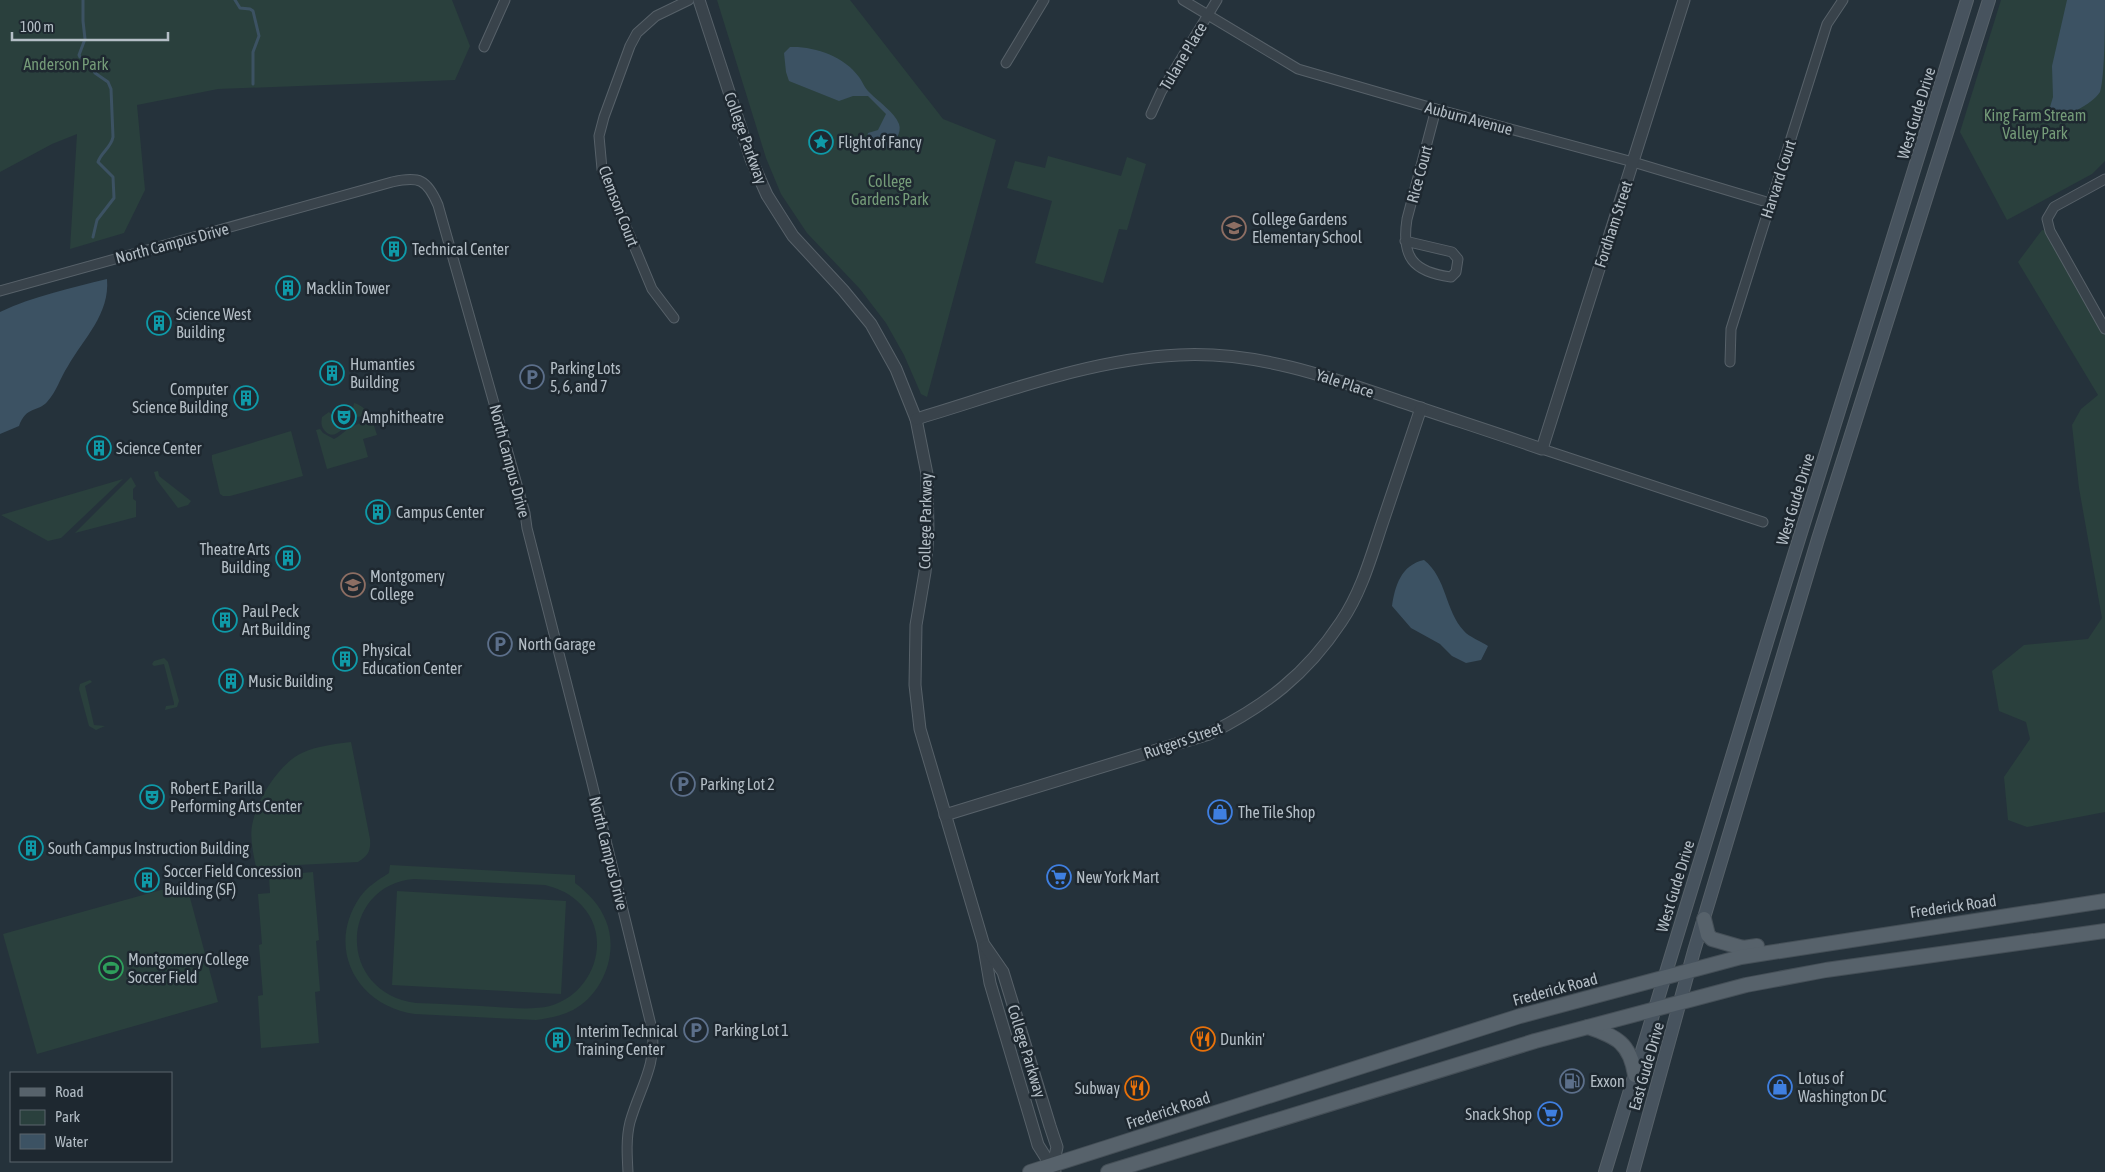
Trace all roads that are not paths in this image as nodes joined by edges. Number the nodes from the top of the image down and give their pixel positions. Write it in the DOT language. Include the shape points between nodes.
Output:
graph roads {
  1 [pos="505,0"];
  2 [pos="689,0"];
  3 [pos="699,0"];
  4 [pos="1044,0"];
  5 [pos="1183,0"];
  6 [pos="1217,0"];
  7 [pos="1684,0"];
  8 [pos="1843,0"];
  9 [pos="1967,0"];
  10 [pos="1988,0"];
  11 [pos="1208,16"];
  12 [pos="484,47"];
  13 [pos="1006,63"];
  14 [pos="1436,109"];
  15 [pos="1152,114"];
  16 [pos="1633,162"];
  17 [pos="2105,179"];
  18 [pos="1770,204"];
  19 [pos="1405,240"];
  20 [pos="0,291"];
  21 [pos="674,318"];
  22 [pos="2102,318"];
  23 [pos="2105,329"];
  24 [pos="1730,362"];
  25 [pos="1421,408"];
  26 [pos="916,419"];
  27 [pos="1542,448"];
  28 [pos="1763,522"];
  29 [pos="945,815"];
  30 [pos="2105,901"];
  31 [pos="1704,919"];
  32 [pos="2105,931"];
  33 [pos="983,942"];
  34 [pos="1782,951"];
  35 [pos="1690,970"];
  36 [pos="1664,978"];
  37 [pos="1681,1001"];
  38 [pos="1655,1009"];
  39 [pos="1588,1027"];
  40 [pos="1635,1075"];
  41 [pos="1054,1169"];
  42 [pos="628,1172"];
  43 [pos="1030,1172"];
  44 [pos="1108,1172"];
  45 [pos="1605,1172"];
  46 [pos="1633,1172"];
  1 -- 12 [label="street"];
  2 -- 21 [label="street, Clemson Court" via="656,16 637,33 613,90 599,136 602,169 652,289"];
  3 -- 26 [label="street, College Parkway" via="751,159 767,195 793,236 871,324 896,369"];
  4 -- 13 [label="street"];
  5 -- 11 [label="street, Auburn Avenue"];
  6 -- 11 [label="street, Tulane Place"];
  7 -- 16 [label="street, Fordham Street"];
  8 -- 18 [label="street, Harvard Court" via="1827,24"];
  9 -- 36 [label="main road, West Gude Drive"];
  10 -- 31 [label="main road, West Gude Drive" via="1818,540"];
  11 -- 14 [label="street, Auburn Avenue" via="1298,70"];
  11 -- 15 [label="street, Tulane Place"];
  14 -- 16 [label="street, Auburn Avenue"];
  14 -- 19 [label="street, Rice Court" via="1406,220"];
  16 -- 18 [label="street, Auburn Avenue"];
  16 -- 27 [label="street, Fordham Street"];
  17 -- 22 [label="street" via="2054,207 2047,219 2050,231"];
  18 -- 24 [label="street, Harvard Court" via="1731,329"];
  19 -- 19 [label="street, Rice Court" via="1406,250 1421,270 1451,277 1456,272 1458,259 1452,252"];
  20 -- 42 [label="street, North Campus Drive" via="392,182 416,179 426,183 432,191 525,512 652,1029 652,1061 630,1124"];
  22 -- 23 [label="street"];
  25 -- 26 [label="street, Yale Place" via="1322,374 1278,363 1234,356 1180,355 1130,359 1087,368"];
  25 -- 27 [label="street, Yale Place"];
  25 -- 29 [label="street, Rutgers Street" via="1354,600 1342,622 1306,667 1286,686 1246,716 1209,734"];
  26 -- 29 [label="street, College Parkway" via="927,474 928,534 916,625 915,685 920,729"];
  27 -- 28 [label="street, Yale Place"];
  29 -- 33 [label="street, College Parkway"];
  30 -- 34 [label="main road, Frederick Road"];
  31 -- 34 [label="main road" via="1710,937 1724,944"];
  31 -- 35 [label="main road, West Gude Drive"];
  32 -- 37 [label="main road" via="1826,970 1746,984"];
  33 -- 41 [label="street, College Parkway" via="990,983 1038,1145"];
  33 -- 41 [label="street, College Parkway" via="1006,981 1056,1147"];
  34 -- 35 [label="main road, Frederick Road"];
  35 -- 36 [label="main road, Frederick Road"];
  35 -- 37 [label="main road, East Gude Drive"];
  36 -- 38 [label="main road, West Gude Drive"];
  36 -- 41 [label="main road, Frederick Road" via="1520,1016"];
  37 -- 38 [label="main road"];
  37 -- 46 [label="main road, East Gude Drive"];
  38 -- 39 [label="main road"];
  38 -- 40 [label="main road, East Gude Drive"];
  39 -- 40 [label="main road" via="1613,1036 1623,1044"];
  39 -- 44 [label="main road"];
  40 -- 45 [label="main road, East Gude Drive"];
  41 -- 43 [label="main road, Frederick Road"];
}
